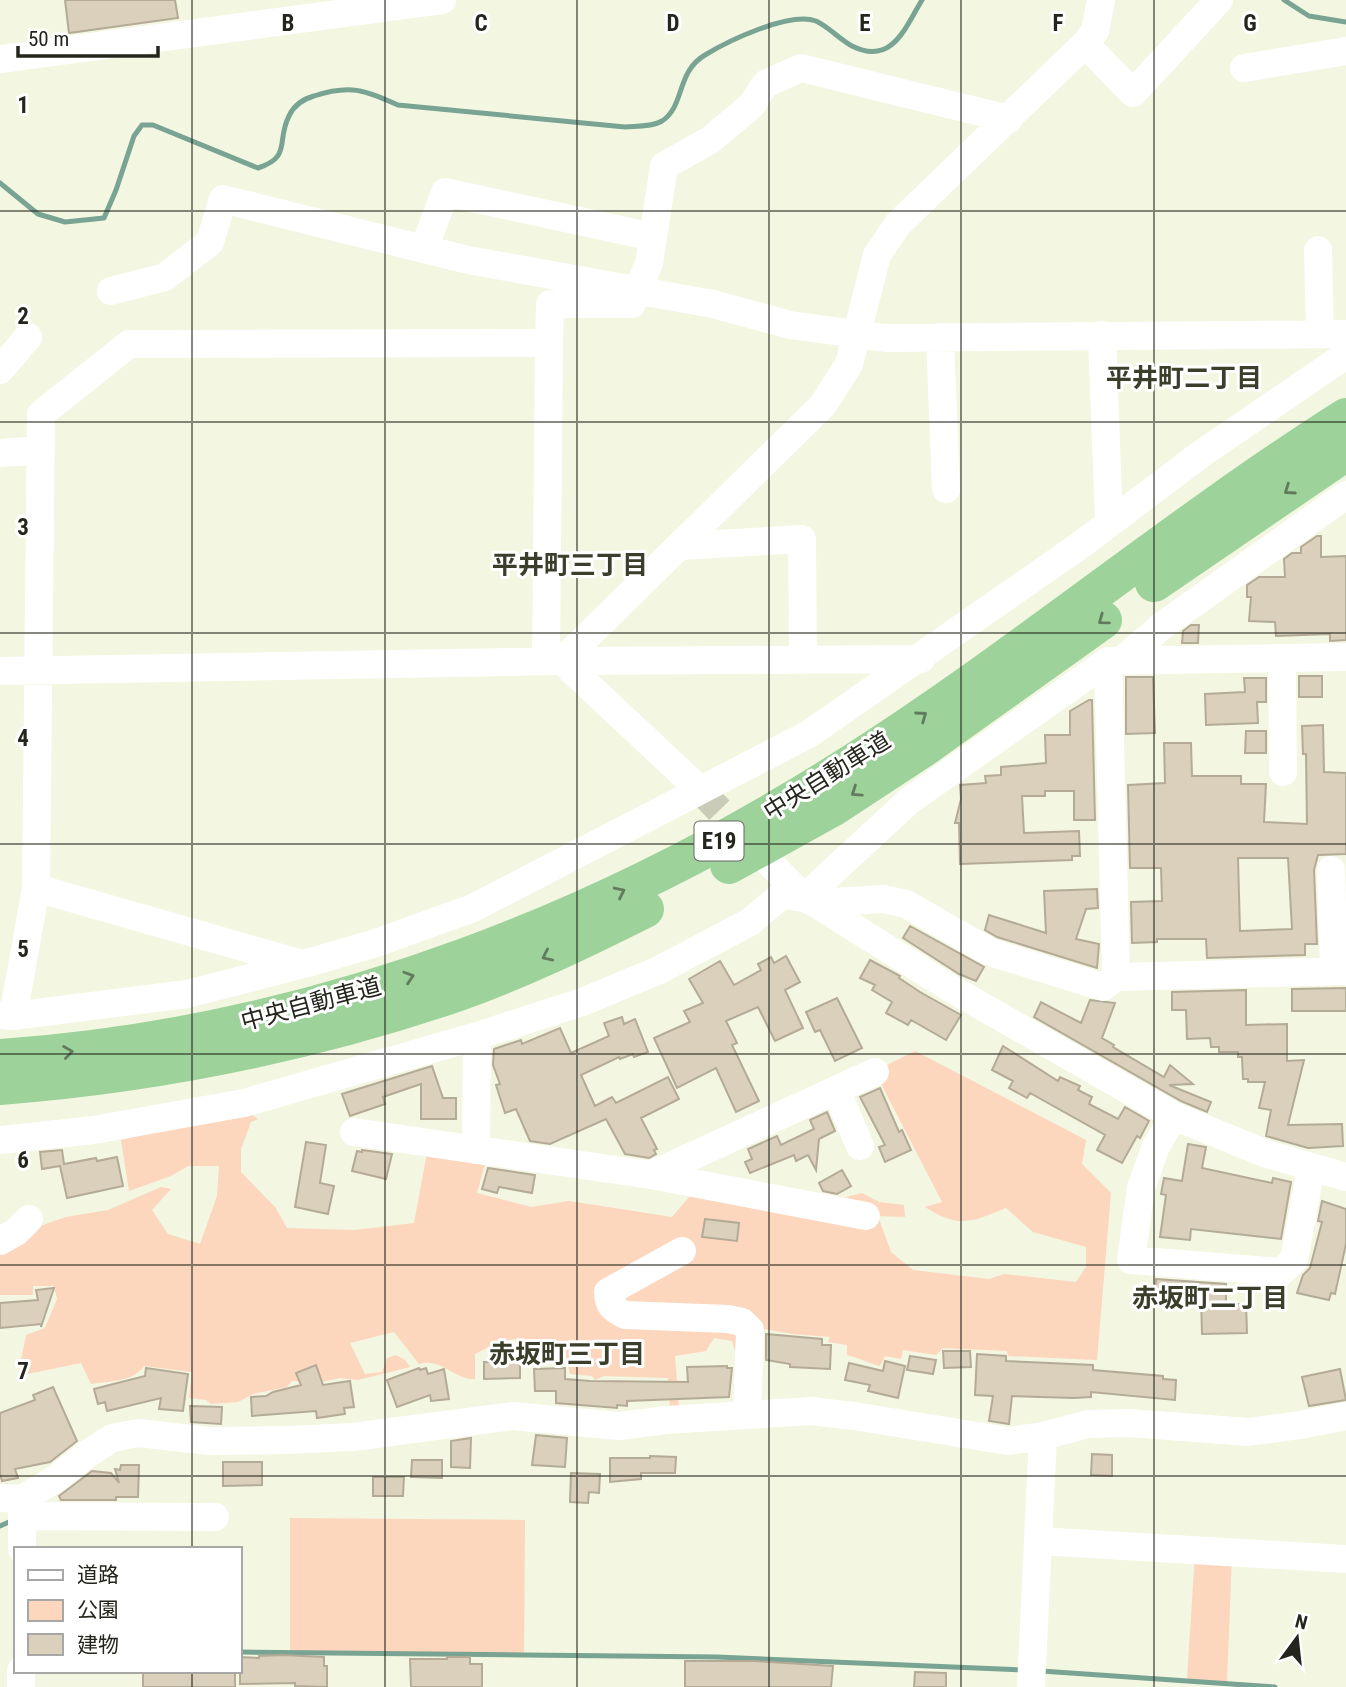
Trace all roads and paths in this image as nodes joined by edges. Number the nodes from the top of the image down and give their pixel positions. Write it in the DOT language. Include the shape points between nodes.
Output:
graph roads {
  1 [pos="442,0"];
  2 [pos="1101,0"];
  3 [pos="1219,0"];
  4 [pos="1085,44"];
  5 [pos="1346,51"];
  6 [pos="0,60"];
  7 [pos="1244,68"];
  8 [pos="1009,119"];
  9 [pos="653,237"];
  10 [pos="424,249"];
  11 [pos="1318,250"];
  12 [pos="111,292"];
  13 [pos="639,292"];
  14 [pos="856,334"];
  15 [pos="1333,334"];
  16 [pos="1102,335"];
  17 [pos="27,337"];
  18 [pos="940,337"];
  19 [pos="549,343"];
  20 [pos="1346,355"];
  21 [pos="0,370"];
  22 [pos="1346,416"];
  23 [pos="40,450"];
  24 [pos="1346,452"];
  25 [pos="0,453"];
  26 [pos="946,489"];
  27 [pos="1346,495"];
  28 [pos="1109,523"];
  29 [pos="681,546"];
  30 [pos="1346,657"];
  31 [pos="921,659"];
  32 [pos="1282,659"];
  33 [pos="803,660"];
  34 [pos="554,661"];
  35 [pos="1115,661"];
  36 [pos="38,670"];
  37 [pos="0,671"];
  38 [pos="1283,772"];
  39 [pos="700,790"];
  40 [pos="768,861"];
  41 [pos="1331,870"];
  42 [pos="36,888"];
  43 [pos="809,900"];
  44 [pos="304,964"];
  45 [pos="1340,971"];
  46 [pos="1116,977"];
  47 [pos="6,1016"];
  48 [pos="478,1036"];
  49 [pos="0,1058"];
  50 [pos="875,1072"];
  51 [pos="0,1086"];
  52 [pos="836,1090"];
  53 [pos="1174,1116"];
  54 [pos="354,1132"];
  55 [pos="0,1140"];
  56 [pos="858,1147"];
  57 [pos="476,1150"];
  58 [pos="1311,1168"];
  59 [pos="651,1175"];
  60 [pos="1346,1177"];
  61 [pos="866,1216"];
  62 [pos="29,1219"];
  63 [pos="0,1241"];
  64 [pos="682,1251"];
  65 [pos="747,1415"];
  66 [pos="1346,1416"];
  67 [pos="1044,1436"];
  68 [pos="15,1504"];
  69 [pos="215,1517"];
  70 [pos="1039,1541"];
  71 [pos="22,1547"];
  72 [pos="1346,1559"];
  73 [pos="1031,1687"];
  1 -- 6 [label="street"];
  2 -- 4 [label="street" via="1095,31"];
  3 -- 4 [label="street" via="1133,93"];
  4 -- 8 [label="street"];
  5 -- 7 [label="street"];
  8 -- 9 [label="street" via="802,68 765,84 752,105 710,140 664,166"];
  8 -- 14 [label="street" via="898,224 877,255"];
  9 -- 10 [label="street" via="445,192"];
  9 -- 13 [label="street"];
  10 -- 12 [label="street" via="223,199 210,242 165,277"];
  10 -- 13 [label="street"];
  11 -- 15 [label="street"];
  13 -- 14 [label="street" via="713,304 790,325"];
  13 -- 19 [label="street" via="632,304 550,304"];
  14 -- 18 [label="street"];
  14 -- 29 [label="street" via="849,364 823,405"];
  15 -- 16 [label="street"];
  16 -- 18 [label="street"];
  16 -- 28 [label="street"];
  17 -- 21 [label="street"];
  18 -- 26 [label="street"];
  19 -- 23 [label="street" via="129,344 41,414"];
  19 -- 34 [label="street"];
  20 -- 28 [label="street"];
  49 -- 22 [label="highway, 中央自動車道 / E19, one-way" via="224,1028 331,1001 465,959 591,906 691,858 886,741"];
  23 -- 25 [label="street"];
  23 -- 36 [label="street"];
  24 -- 51 [label="highway, 中央自動車道 / E19, one-way" via="832,808 602,931 456,993 328,1032 188,1063"];
  27 -- 35 [label="street"];
  28 -- 31 [label="street"];
  29 -- 33 [label="street" via="802,538"];
  29 -- 34 [label="street"];
  30 -- 32 [label="street"];
  31 -- 33 [label="street"];
  31 -- 39 [label="street" via="810,734"];
  32 -- 35 [label="street"];
  32 -- 38 [label="street"];
  33 -- 34 [label="street"];
  34 -- 36 [label="street"];
  34 -- 39 [label="street"];
  35 -- 43 [label="street" via="911,800"];
  35 -- 46 [label="street"];
  36 -- 37 [label="street"];
  36 -- 42 [label="street"];
  39 -- 44 [label="street" via="472,908"];
  40 -- 43 [label="street"];
  41 -- 45 [label="street"];
  42 -- 44 [label="street"];
  42 -- 47 [label="street"];
  43 -- 46 [label="street" via="906,904 990,952 1103,987"];
  43 -- 48 [label="street" via="782,895 750,922 657,971 582,1002"];
  43 -- 53 [label="street" via="950,988"];
  44 -- 47 [label="street" via="187,994"];
  45 -- 46 [label="street"];
  48 -- 55 [label="street" via="244,1103 94,1130"];
  48 -- 57 [label="street"];
  50 -- 52 [label="street"];
  52 -- 56 [label="street"];
  52 -- 59 [label="street"];
  53 -- 58 [label="street"];
  53 -- 58 [label="street" via="1156,1146 1141,1188 1132,1260 1281,1272 1294,1260"];
  54 -- 57 [label="street"];
  57 -- 59 [label="street"];
  58 -- 60 [label="street"];
  59 -- 61 [label="street"];
  62 -- 63 [label="street"];
  64 -- 65 [label="street" via="608,1292 608,1300 625,1315 742,1322 750,1330"];
  65 -- 67 [label="street" via="811,1411 1008,1441"];
  65 -- 68 [label="street" via="619,1426 513,1416 353,1437 287,1440 211,1441 138,1433 113,1438"];
  66 -- 67 [label="street" via="1248,1432 1129,1423 1088,1424"];
  67 -- 70 [label="street"];
  68 -- 69 [label="street"];
  68 -- 71 [label="street"];
  70 -- 72 [label="street"];
  70 -- 73 [label="street"];
}
